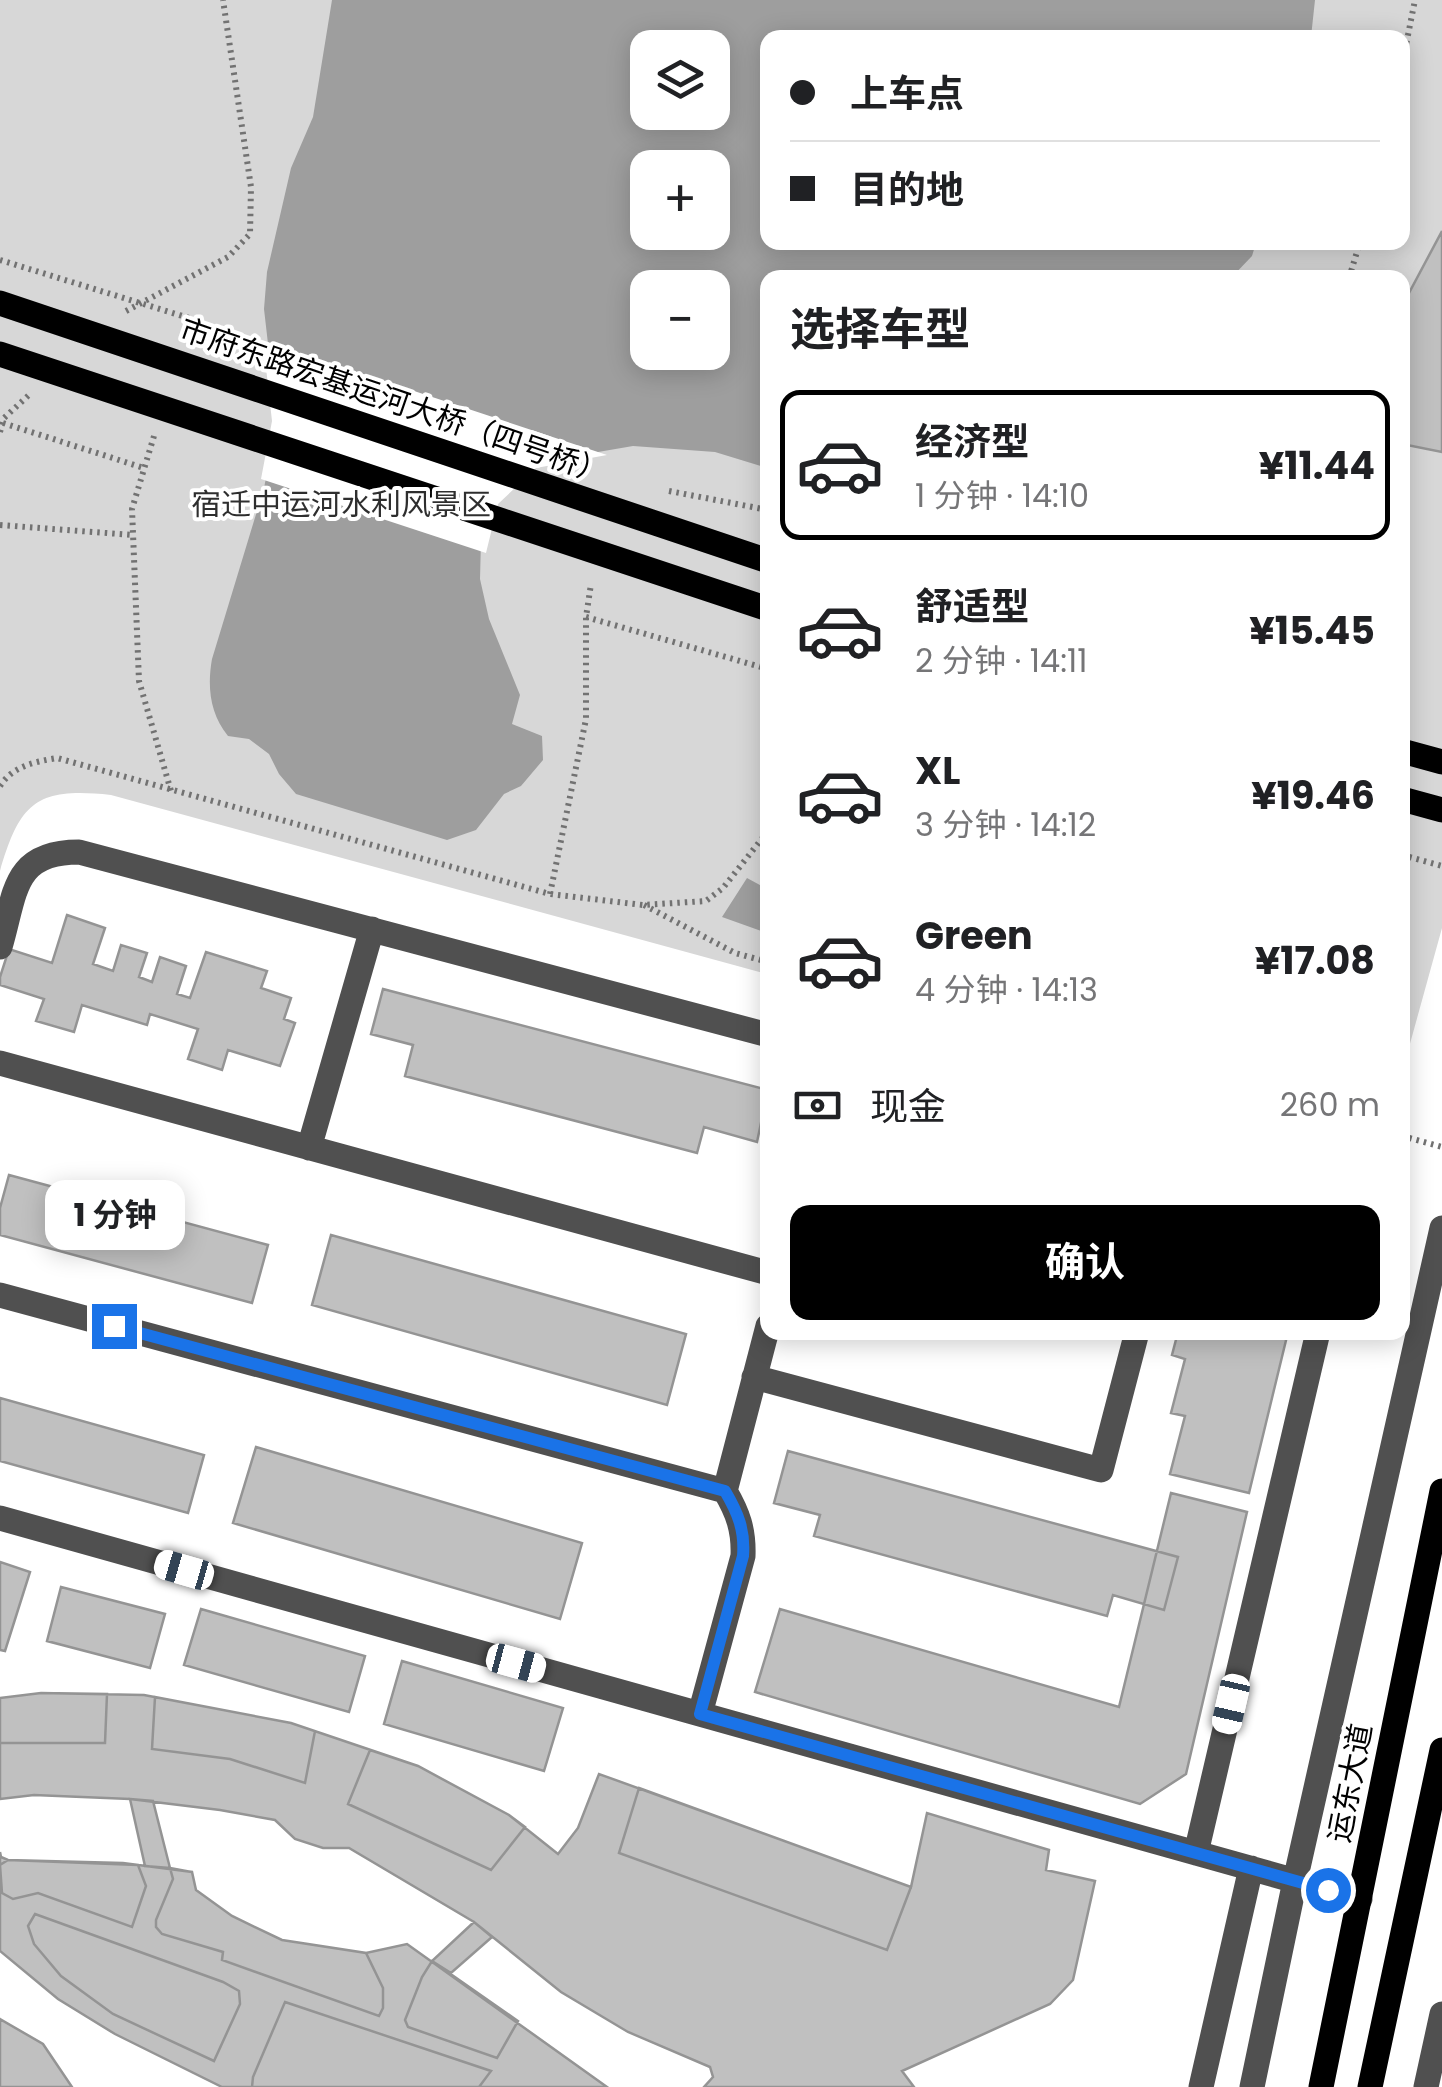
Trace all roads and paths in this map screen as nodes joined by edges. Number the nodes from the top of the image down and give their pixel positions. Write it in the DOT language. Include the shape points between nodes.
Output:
graph roads {
  1 [pos="1415,0"];
  2 [pos="220,2"];
  3 [pos="1409,30"];
  4 [pos="0,260"];
  5 [pos="0,304"];
  6 [pos="122,315"];
  7 [pos="184,337"];
  8 [pos="0,354"];
  9 [pos="42,382"];
  10 [pos="0,422"];
  11 [pos="156,431"];
  12 [pos="0,432"];
  13 [pos="144,468"];
  14 [pos="662,489"];
  15 [pos="760,508"];
  16 [pos="0,525"];
  17 [pos="133,535"];
  18 [pos="760,558"];
  19 [pos="592,582"];
  20 [pos="760,607"];
  21 [pos="586,617"];
  22 [pos="760,667"];
  23 [pos="1410,753"];
  24 [pos="1442,762"];
  25 [pos="0,786"];
  26 [pos="172,792"];
  27 [pos="1410,801"];
  28 [pos="1442,810"];
  29 [pos="760,841"];
  30 [pos="1410,857"];
  31 [pos="1442,866"];
  32 [pos="550,894"];
  33 [pos="643,905"];
  34 [pos="372,929"];
  35 [pos="0,947"];
  36 [pos="760,960"];
  37 [pos="760,1033"];
  38 [pos="0,1064"];
  39 [pos="1410,1138"];
  40 [pos="1442,1147"];
  41 [pos="309,1148"];
  42 [pos="1442,1228"];
  43 [pos="760,1271"];
  44 [pos="0,1295"];
  45 [pos="764,1340"];
  46 [pos="1135,1340"];
  47 [pos="1316,1340"];
  48 [pos="754,1377"];
  49 [pos="725,1491"];
  50 [pos="1442,1491"];
  51 [pos="0,1518"];
  52 [pos="700,1714"];
  53 [pos="1442,1750"];
  54 [pos="1196,1853"];
  55 [pos="1252,1868"];
  56 [pos="1295,1881"];
  57 [pos="1360,1899"];
  58 [pos="1442,2014"];
  59 [pos="1201,2087"];
  60 [pos="1252,2087"];
  61 [pos="1321,2087"];
  62 [pos="1370,2087"];
  63 [pos="1426,2087"];
  1 -- 3 [label="path"];
  2 -- 6 [label="path" via="251,187 250,234 228,257"];
  4 -- 7 [label="path" via="189,318"];
  5 -- 18 [label="main road, 市府东路宏基运河大桥（四号桥）"];
  8 -- 20 [label="main road"];
  9 -- 12 [label="path" via="4,418"];
  10 -- 13 [label="path"];
  11 -- 13 [label="path"];
  13 -- 17 [label="path" via="132,509"];
  14 -- 15 [label="path"];
  16 -- 17 [label="path"];
  17 -- 26 [label="path" via="139,680"];
  19 -- 21 [label="path"];
  21 -- 22 [label="path"];
  21 -- 32 [label="path" via="586,720"];
  23 -- 24 [label="main road"];
  25 -- 26 [label="path" via="28,763 57,758"];
  26 -- 32 [label="path"];
  27 -- 28 [label="main road"];
  29 -- 33 [label="path" via="706,901"];
  30 -- 31 [label="path"];
  32 -- 33 [label="path"];
  33 -- 36 [label="path" via="735,954"];
  34 -- 35 [label="lane" via="96,854 54,852 34,860 20,879"];
  34 -- 37 [label="lane"];
  34 -- 41 [label="lane"];
  38 -- 41 [label="lane"];
  39 -- 40 [label="path"];
  41 -- 43 [label="lane"];
  42 -- 56 [label="lane"];
  44 -- 49 [label="lane"];
  45 -- 48 [label="lane"];
  46 -- 48 [label="lane" via="1101,1470"];
  47 -- 54 [label="lane"];
  48 -- 49 [label="lane"];
  49 -- 52 [label="lane" via="740,1516 743,1556"];
  50 -- 57 [label="main road, 运东大道"];
  51 -- 52 [label="lane"];
  52 -- 54 [label="lane"];
  53 -- 62 [label="main road"];
  54 -- 55 [label="lane"];
  55 -- 56 [label="lane"];
  55 -- 59 [label="lane"];
  56 -- 57 [label="lane"];
  56 -- 60 [label="lane"];
  57 -- 61 [label="main road, 运东大道"];
  58 -- 63 [label="lane"];
}
